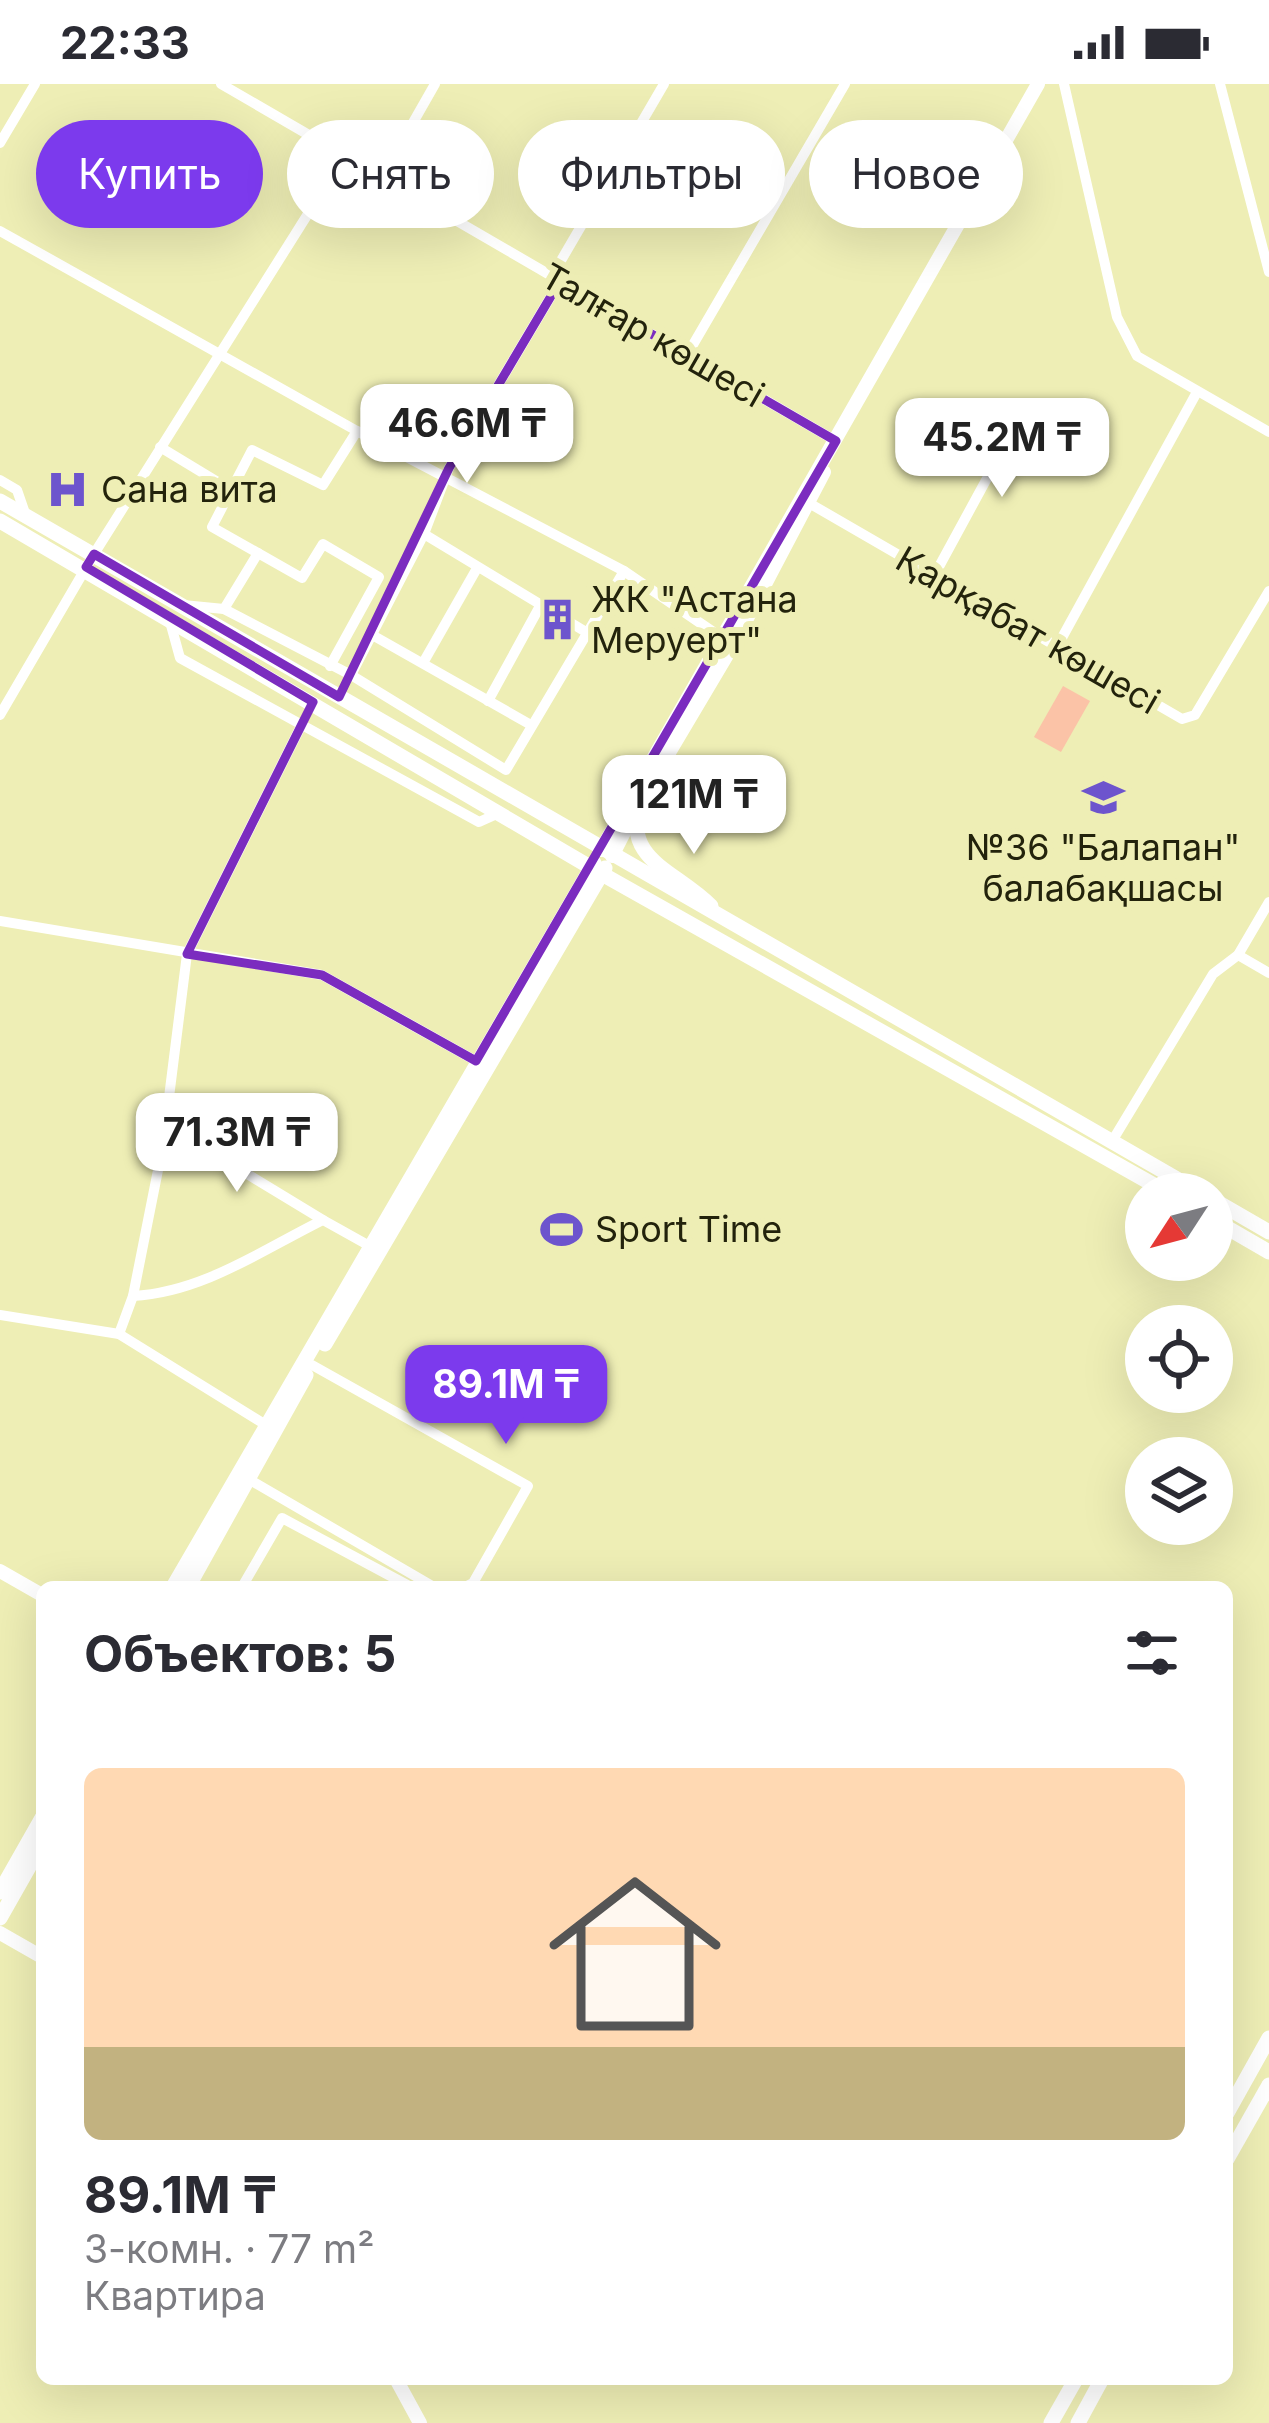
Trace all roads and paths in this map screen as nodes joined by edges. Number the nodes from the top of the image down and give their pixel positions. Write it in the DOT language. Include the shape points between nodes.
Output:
graph roads {
  1 [pos="35,84"];
  2 [pos="221,84"];
  3 [pos="436,84"];
  4 [pos="664,84"];
  5 [pos="845,84"];
  6 [pos="1038,84"];
  7 [pos="1064,84"];
  8 [pos="1220,84"];
  9 [pos="415,120"];
  10 [pos="287,122"];
  11 [pos="0,143"];
  12 [pos="299,228"];
  13 [pos="469,228"];
  14 [pos="0,231"];
  15 [pos="1269,272"];
  16 [pos="556,279"];
  17 [pos="219,355"];
  18 [pos="687,355"];
  19 [pos="1197,392"];
  20 [pos="1028,403"];
  21 [pos="356,431"];
  22 [pos="1269,432"];
  23 [pos="836,442"];
  24 [pos="160,448"];
  25 [pos="447,474"];
  26 [pos="0,481"];
  27 [pos="231,490"];
  28 [pos="0,501"];
  29 [pos="806,501"];
  30 [pos="0,520"];
  31 [pos="22,524"];
  32 [pos="424,533"];
  33 [pos="0,535"];
  34 [pos="258,553"];
  35 [pos="90,560"];
  36 [pos="476,569"];
  37 [pos="624,571"];
  38 [pos="935,574"];
  39 [pos="1269,592"];
  40 [pos="540,606"];
  41 [pos="224,609"];
  42 [pos="174,610"];
  43 [pos="586,632"];
  44 [pos="374,636"];
  45 [pos="728,642"];
  46 [pos="1058,645"];
  47 [pos="423,664"];
  48 [pos="330,666"];
  49 [pos="351,675"];
  50 [pos="488,701"];
  51 [pos="0,715"];
  52 [pos="531,725"];
  53 [pos="301,726"];
  54 [pos="439,729"];
  55 [pos="428,748"];
  56 [pos="640,800"];
  57 [pos="499,813"];
  58 [pos="607,853"];
  59 [pos="596,870"];
  60 [pos="1269,902"];
  61 [pos="0,921"];
  62 [pos="726,921"];
  63 [pos="187,954"];
  64 [pos="1238,955"];
  65 [pos="1269,973"];
  66 [pos="476,1061"];
  67 [pos="163,1145"];
  68 [pos="1108,1149"];
  69 [pos="1141,1173"];
  70 [pos="1159,1173"];
  71 [pos="1233,1211"];
  72 [pos="322,1220"];
  73 [pos="1233,1231"];
  74 [pos="1269,1232"];
  75 [pos="375,1248"];
  76 [pos="1269,1252"];
  77 [pos="133,1296"];
  78 [pos="0,1315"];
  79 [pos="119,1334"];
  80 [pos="312,1365"];
  81 [pos="266,1425"];
  82 [pos="244,1476"];
  83 [pos="0,1571"];
  84 [pos="177,1581"];
  85 [pos="191,1581"];
  86 [pos="245,1581"];
  87 [pos="400,1581"];
  88 [pos="424,1581"];
  89 [pos="474,1581"];
  90 [pos="36,1592"];
  91 [pos="36,1828"];
  92 [pos="36,1855"];
  93 [pos="0,1892"];
  94 [pos="0,1918"];
  95 [pos="0,1933"];
  96 [pos="36,1954"];
  97 [pos="1269,2038"];
  98 [pos="1269,2085"];
  99 [pos="1233,2102"];
  100 [pos="1233,2148"];
  101 [pos="398,2385"];
  102 [pos="1073,2385"];
  103 [pos="1099,2385"];
  104 [pos="420,2423"];
  105 [pos="1051,2423"];
  106 [pos="1078,2423"];
  1 -- 11 [label="street"];
  2 -- 10 [label="street, Талғар көшесі"];
  3 -- 9 [label="street"];
  4 -- 16 [label="street"];
  5 -- 18 [label="street"];
  6 -- 23 [label="street"];
  7 -- 19 [label="street" via="1123,335 1137,356"];
  8 -- 15 [label="street"];
  12 -- 17 [label="street"];
  13 -- 16 [label="street, Талғар көшесі"];
  14 -- 17 [label="street"];
  16 -- 18 [label="street, Талғар көшесі"];
  16 -- 25 [label="street"];
  17 -- 21 [label="street"];
  17 -- 24 [label="street"];
  18 -- 23 [label="street, Талғар көшесі"];
  19 -- 22 [label="street"];
  19 -- 46 [label="street"];
  20 -- 38 [label="street"];
  21 -- 25 [label="street"];
  21 -- 27 [label="street" via="323,485 252,450"];
  23 -- 29 [label="street"];
  24 -- 27 [label="street"];
  24 -- 35 [label="street"];
  25 -- 32 [label="street"];
  25 -- 37 [label="street"];
  26 -- 31 [label="street" via="16,490"];
  27 -- 34 [label="street" via="212,527"];
  28 -- 31 [label="main road"];
  29 -- 38 [label="street, Қарқабат көшесі"];
  29 -- 45 [label="street"];
  30 -- 31 [label="main road"];
  31 -- 33 [label="street"];
  31 -- 35 [label="main road"];
  32 -- 36 [label="street"];
  32 -- 44 [label="street"];
  34 -- 41 [label="street"];
  34 -- 48 [label="street" via="302,578 322,544 379,577"];
  35 -- 42 [label="main road"];
  35 -- 51 [label="street"];
  36 -- 40 [label="street"];
  36 -- 47 [label="street"];
  37 -- 43 [label="street"];
  37 -- 45 [label="street"];
  38 -- 46 [label="street, Қарқабат көшесі"];
  39 -- 46 [label="street, Қарқабат көшесі" via="1195,715 1182,719"];
  40 -- 43 [label="street"];
  40 -- 50 [label="street"];
  41 -- 42 [label="street"];
  41 -- 48 [label="street"];
  42 -- 53 [label="street" via="180,658"];
  42 -- 55 [label="main road"];
  42 -- 57 [label="main road"];
  43 -- 52 [label="street"];
  44 -- 47 [label="street"];
  44 -- 49 [label="street"];
  45 -- 56 [label="street"];
  45 -- 58 [label="street"];
  47 -- 50 [label="street"];
  48 -- 49 [label="street"];
  49 -- 54 [label="street"];
  50 -- 52 [label="street"];
  52 -- 54 [label="street" via="506,770"];
  53 -- 57 [label="street" via="479,822"];
  53 -- 63 [label="street"];
  54 -- 55 [label="street"];
  55 -- 58 [label="main road"];
  56 -- 58 [label="street"];
  56 -- 62 [label="main road" via="633,823 640,850"];
  57 -- 59 [label="main road"];
  58 -- 59 [label="main road"];
  58 -- 62 [label="main road"];
  59 -- 66 [label="main road"];
  59 -- 68 [label="main road"];
  59 -- 75 [label="main road"];
  60 -- 64 [label="street"];
  61 -- 63 [label="street"];
  62 -- 68 [label="main road"];
  63 -- 66 [label="street" via="322,975"];
  63 -- 67 [label="street"];
  64 -- 65 [label="street"];
  64 -- 68 [label="street" via="1213,974"];
  66 -- 75 [label="main road"];
  67 -- 72 [label="street" via="233,1166"];
  67 -- 77 [label="street"];
  68 -- 69 [label="main road"];
  68 -- 70 [label="main road"];
  71 -- 74 [label="main road"];
  72 -- 75 [label="street"];
  72 -- 77 [label="street" via="180,1289"];
  73 -- 76 [label="main road"];
  75 -- 80 [label="main road"];
  75 -- 81 [label="main road"];
  77 -- 79 [label="street"];
  78 -- 79 [label="street"];
  79 -- 81 [label="street"];
  80 -- 82 [label="main road"];
  80 -- 89 [label="street" via="528,1486"];
  81 -- 82 [label="main road"];
  82 -- 84 [label="main road"];
  82 -- 85 [label="main road"];
  82 -- 88 [label="street"];
  83 -- 90 [label="street"];
  86 -- 87 [label="street" via="282,1518"];
  91 -- 93 [label="main road"];
  92 -- 94 [label="main road"];
  95 -- 96 [label="street"];
  97 -- 99 [label="main road"];
  98 -- 100 [label="main road"];
  101 -- 104 [label="street"];
  102 -- 105 [label="main road"];
  103 -- 106 [label="main road"];
}
